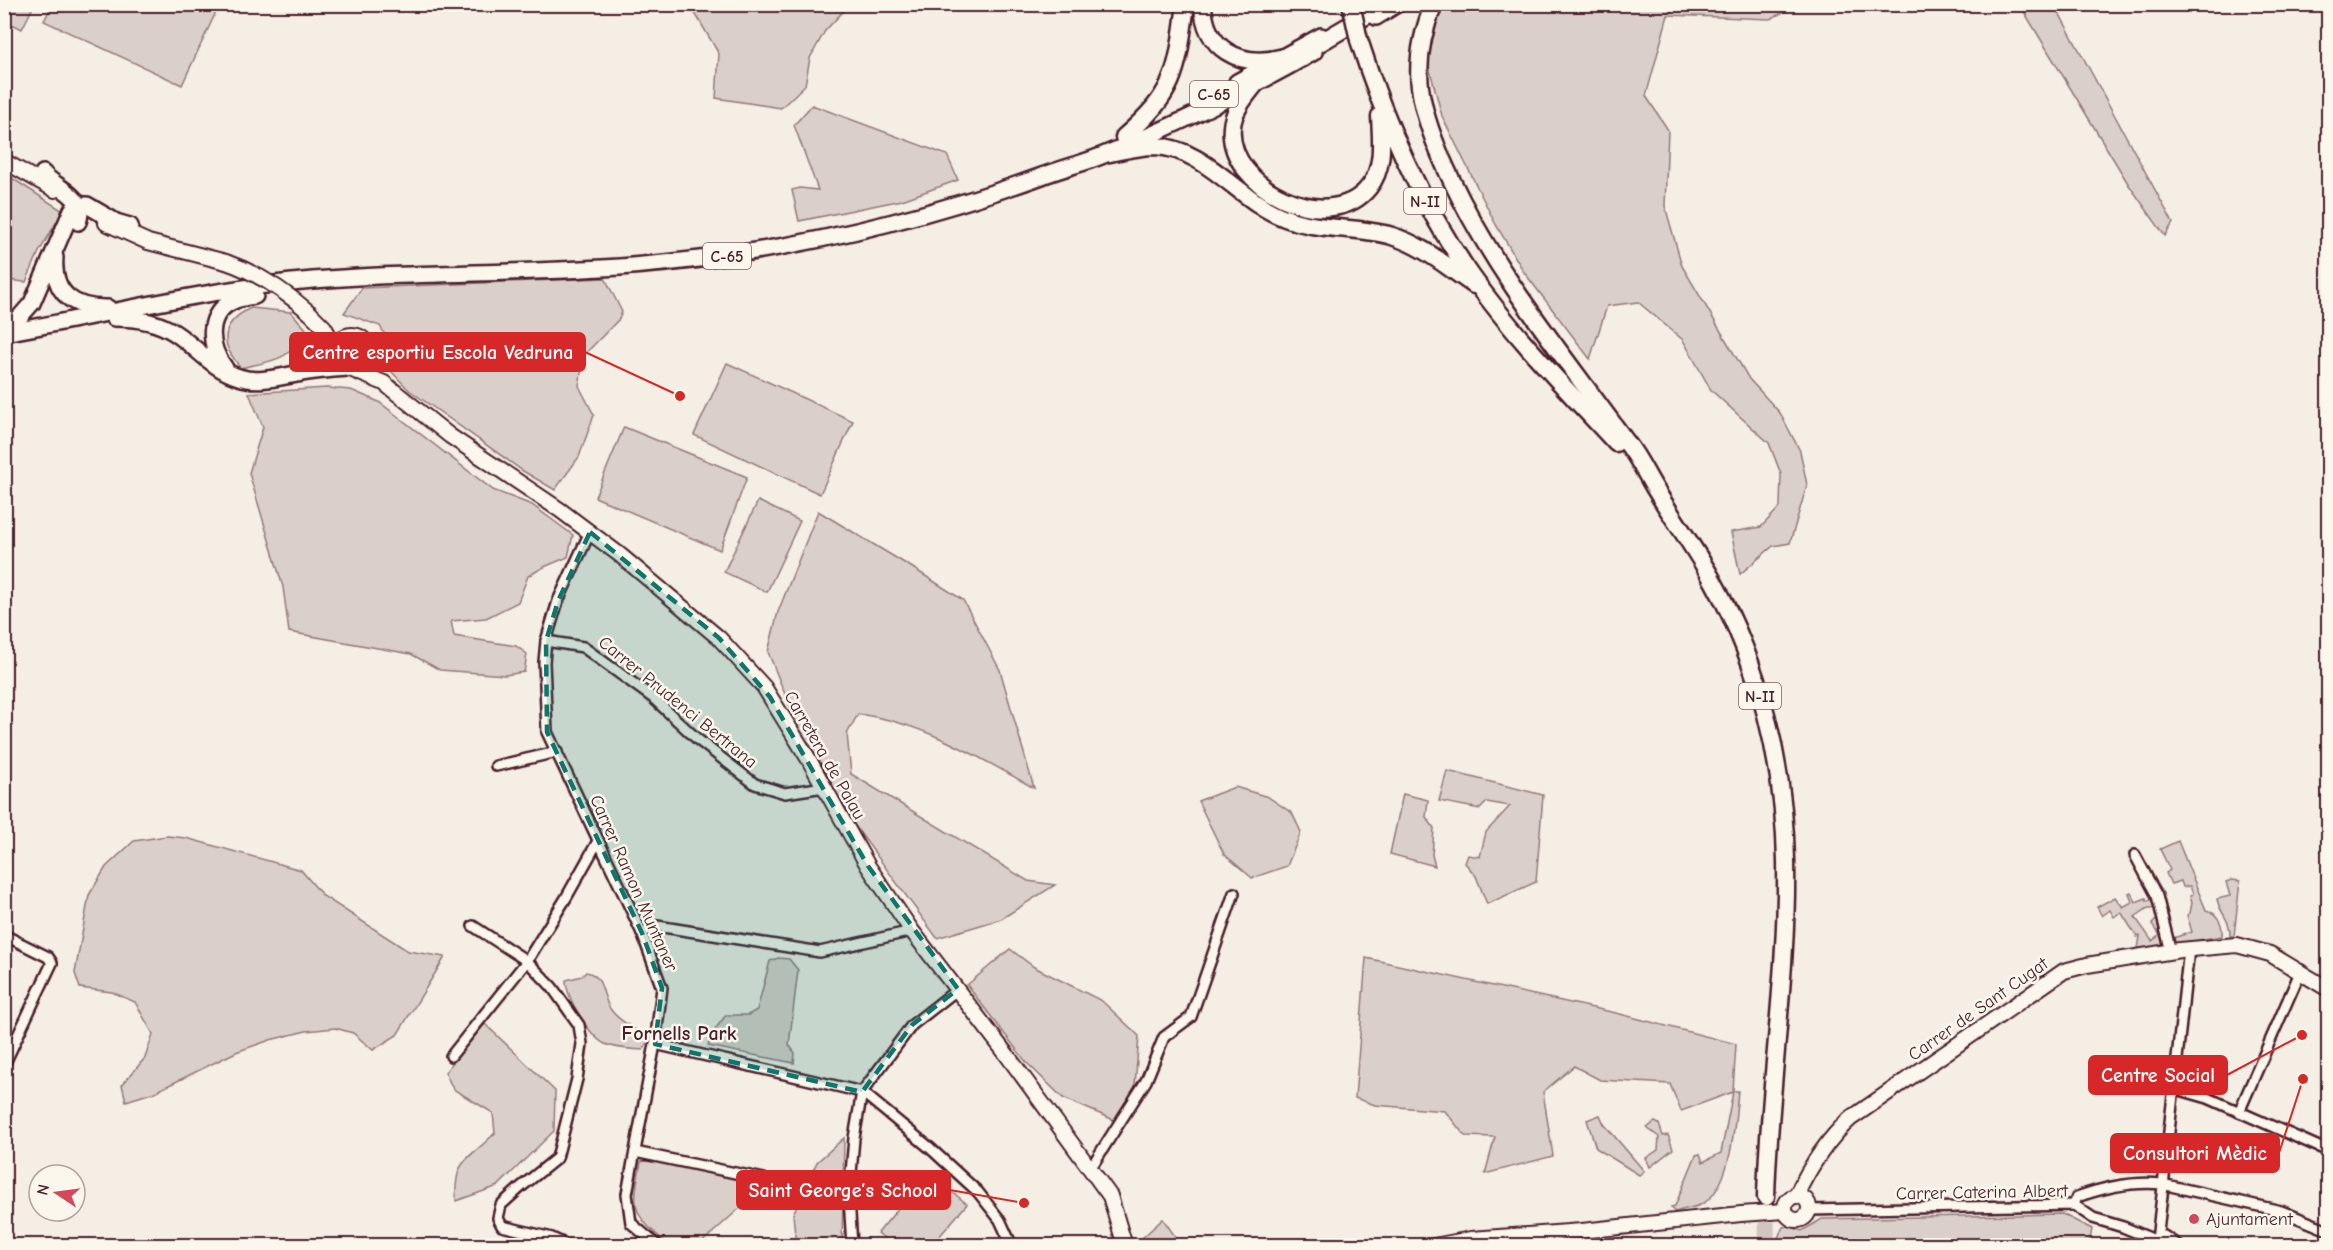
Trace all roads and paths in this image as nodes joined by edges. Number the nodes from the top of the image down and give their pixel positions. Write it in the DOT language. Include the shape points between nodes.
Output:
graph roads {
  1 [pos="1186,4"];
  2 [pos="1203,4"];
  3 [pos="1351,4"];
  4 [pos="1376,4"];
  5 [pos="1386,4"];
  6 [pos="1397,4"];
  7 [pos="1434,4"];
  8 [pos="1280,58"];
  9 [pos="1303,58"];
  10 [pos="1256,83"];
  11 [pos="1379,103"];
  12 [pos="1124,137"];
  13 [pos="1110,153"];
  14 [pos="4,154"];
  15 [pos="4,161"];
  16 [pos="43,173"];
  17 [pos="1048,174"];
  18 [pos="61,194"];
  19 [pos="97,217"];
  20 [pos="73,218"];
  21 [pos="130,226"];
  22 [pos="55,248"];
  23 [pos="186,251"];
  24 [pos="355,278"];
  25 [pos="1483,291"];
  26 [pos="138,308"];
  27 [pos="78,320"];
  28 [pos="4,326"];
  29 [pos="324,327"];
  30 [pos="4,333"];
  31 [pos="351,335"];
  32 [pos="369,349"];
  33 [pos="336,350"];
  34 [pos="349,368"];
  35 [pos="304,372"];
  36 [pos="229,373"];
  37 [pos="384,383"];
  38 [pos="1656,490"];
  39 [pos="590,532"];
  40 [pos="546,641"];
  41 [pos="556,752"];
  42 [pos="496,766"];
  43 [pos="824,787"];
  44 [pos="598,841"];
  45 [pos="2135,855"];
  46 [pos="1234,893"];
  47 [pos="473,926"];
  48 [pos="912,931"];
  49 [pos="642,933"];
  50 [pos="4,935"];
  51 [pos="2189,949"];
  52 [pos="2171,952"];
  53 [pos="527,962"];
  54 [pos="2301,970"];
  55 [pos="958,989"];
  56 [pos="2328,989"];
  57 [pos="655,1044"];
  58 [pos="452,1056"];
  59 [pos="6,1059"];
  60 [pos="2172,1088"];
  61 [pos="862,1092"];
  62 [pos="2239,1112"];
  63 [pos="2328,1151"];
  64 [pos="635,1152"];
  65 [pos="1090,1169"];
  66 [pos="764,1179"];
  67 [pos="2162,1184"];
  68 [pos="1796,1196"];
  69 [pos="1766,1197"];
  70 [pos="2074,1205"];
  71 [pos="1809,1210"];
  72 [pos="1785,1211"];
  73 [pos="2328,1230"];
  74 [pos="2157,1241"];
  75 [pos="569,1245"];
  76 [pos="658,1245"];
  77 [pos="852,1245"];
  78 [pos="1012,1245"];
  79 [pos="1125,1245"];
  80 [pos="1434,1245"];
  81 [pos="2179,1245"];
  1 -- 12 [label="highway" via="1172,81 1164,97"];
  2 -- 8 [label="highway" via="1209,32 1226,52 1244,60"];
  3 -- 11 [label="highway, N-II, bridge"];
  4 -- 8 [label="main road, C-65"];
  5 -- 9 [label="highway" via="1316,45"];
  6 -- 9 [label="main road, C-65"];
  7 -- 38 [label="highway" via="1422,45 1420,82 1430,126 1446,168 1503,270 1632,448"];
  8 -- 12 [label="main road, C-65"];
  9 -- 10 [label="main road, C-65"];
  10 -- 11 [label="highway" via="1240,104 1232,126 1235,155 1252,178 1267,189 1319,208 1349,203 1370,187 1380,158"];
  10 -- 13 [label="main road, C-65"];
  11 -- 25 [label="highway, N-II" via="1427,206"];
  12 -- 17 [label="main road, C-65"];
  13 -- 17 [label="main road, C-65"];
  13 -- 25 [label="highway" via="1155,146 1186,154 1272,213 1311,225 1366,231 1414,244"];
  14 -- 16 [label="street"];
  15 -- 18 [label="street"];
  16 -- 20 [label="main road" via="75,198"];
  16 -- 21 [label="street"];
  17 -- 24 [label="main road, C-65" via="883,226 746,253 620,267"];
  18 -- 20 [label="main road"];
  19 -- 20 [label="main road"];
  19 -- 23 [label="street" via="137,238"];
  20 -- 21 [label="main road" via="87,205"];
  20 -- 22 [label="main road"];
  21 -- 23 [label="street"];
  22 -- 26 [label="main road" via="56,277 70,299 92,308"];
  22 -- 28 [label="main road" via="32,303 18,319"];
  23 -- 29 [label="street, bridge" via="226,262 261,278 284,292"];
  24 -- 26 [label="main road, C-65" via="254,287"];
  24 -- 36 [label="main road" via="229,304 215,320 211,338 218,360"];
  25 -- 38 [label="highway, N-II"];
  26 -- 27 [label="main road, C-65"];
  27 -- 30 [label="main road, C-65"];
  27 -- 36 [label="main road" via="124,318 157,324 176,333 210,363"];
  29 -- 31 [label="street"];
  29 -- 33 [label="street"];
  31 -- 32 [label="street" via="364,339"];
  31 -- 33 [label="street" via="341,340"];
  32 -- 34 [label="street" via="363,365"];
  32 -- 37 [label="street, Carretera de Palau"];
  33 -- 34 [label="street" via="339,362"];
  33 -- 35 [label="main road" via="327,360"];
  34 -- 35 [label="main road"];
  34 -- 37 [label="street, Carretera de Palau"];
  35 -- 36 [label="main road" via="254,380"];
  37 -- 39 [label="street, Carretera de Palau" via="441,430"];
  38 -- 69 [label="highway, N-II" via="1714,583 1740,636 1767,718 1778,775 1786,884"];
  39 -- 40 [label="street, Carrer Ramon Muntaner" via="558,601"];
  39 -- 43 [label="street, Carretera de Palau" via="719,638 764,687"];
  40 -- 41 [label="street, Carrer Ramon Muntaner" via="547,732"];
  40 -- 43 [label="street, Carrer Prudenci Bertrana" via="583,647 652,698 755,784 785,793"];
  41 -- 42 [label="street"];
  41 -- 44 [label="street, Carrer Ramon Muntaner"];
  43 -- 48 [label="street, Carretera de Palau" via="868,866"];
  44 -- 49 [label="street, Carrer Ramon Muntaner"];
  44 -- 53 [label="street"];
  45 -- 52 [label="street" via="2157,896"];
  46 -- 65 [label="street" via="1191,1017 1164,1037 1146,1081"];
  47 -- 53 [label="street"];
  48 -- 49 [label="street" via="820,952 657,926"];
  48 -- 55 [label="street, Carretera de Palau"];
  49 -- 57 [label="street, Carrer Ramon Muntaner" via="662,988"];
  50 -- 59 [label="street" via="48,957 52,963"];
  51 -- 52 [label="street, Carrer de Sant Cugat"];
  51 -- 54 [label="street, Carrer de Sant Cugat" via="2225,944 2252,947"];
  51 -- 60 [label="street"];
  52 -- 68 [label="street, Carrer de Sant Cugat" via="2087,965 2051,978 1850,1119 1818,1155"];
  53 -- 58 [label="street"];
  53 -- 75 [label="street" via="552,987 579,1025 582,1044 557,1158 501,1206 498,1218 502,1226"];
  54 -- 56 [label="street, Carrer de Sant Cugat"];
  54 -- 62 [label="street"];
  55 -- 61 [label="street" via="912,1025"];
  55 -- 65 [label="street, Carretera de Palau"];
  57 -- 61 [label="street"];
  57 -- 64 [label="street, Carrer Ramon Muntaner"];
  60 -- 62 [label="street"];
  60 -- 67 [label="street"];
  61 -- 77 [label="street" via="849,1197"];
  61 -- 78 [label="street" via="978,1192 1000,1220"];
  62 -- 63 [label="street"];
  64 -- 66 [label="street"];
  64 -- 76 [label="street, Carrer Ramon Muntaner" via="627,1194 631,1223"];
  65 -- 79 [label="street, Carretera de Palau" via="1110,1196"];
  67 -- 70 [label="street" via="2108,1186 2077,1197"];
  67 -- 73 [label="street" via="2282,1211"];
  67 -- 74 [label="street"];
  68 -- 71 [label="street" via="1806,1200"];
  68 -- 72 [label="street" via="1788,1201"];
  70 -- 71 [label="street, Carrer Caterina Albert"];
  70 -- 74 [label="street, Carrer Caterina Albert" via="2093,1218"];
  71 -- 72 [label="street" via="1798,1220 1791,1219"];
  72 -- 80 [label="street"];
  74 -- 81 [label="street, Carrer Caterina Albert" via="2164,1236"];
}
